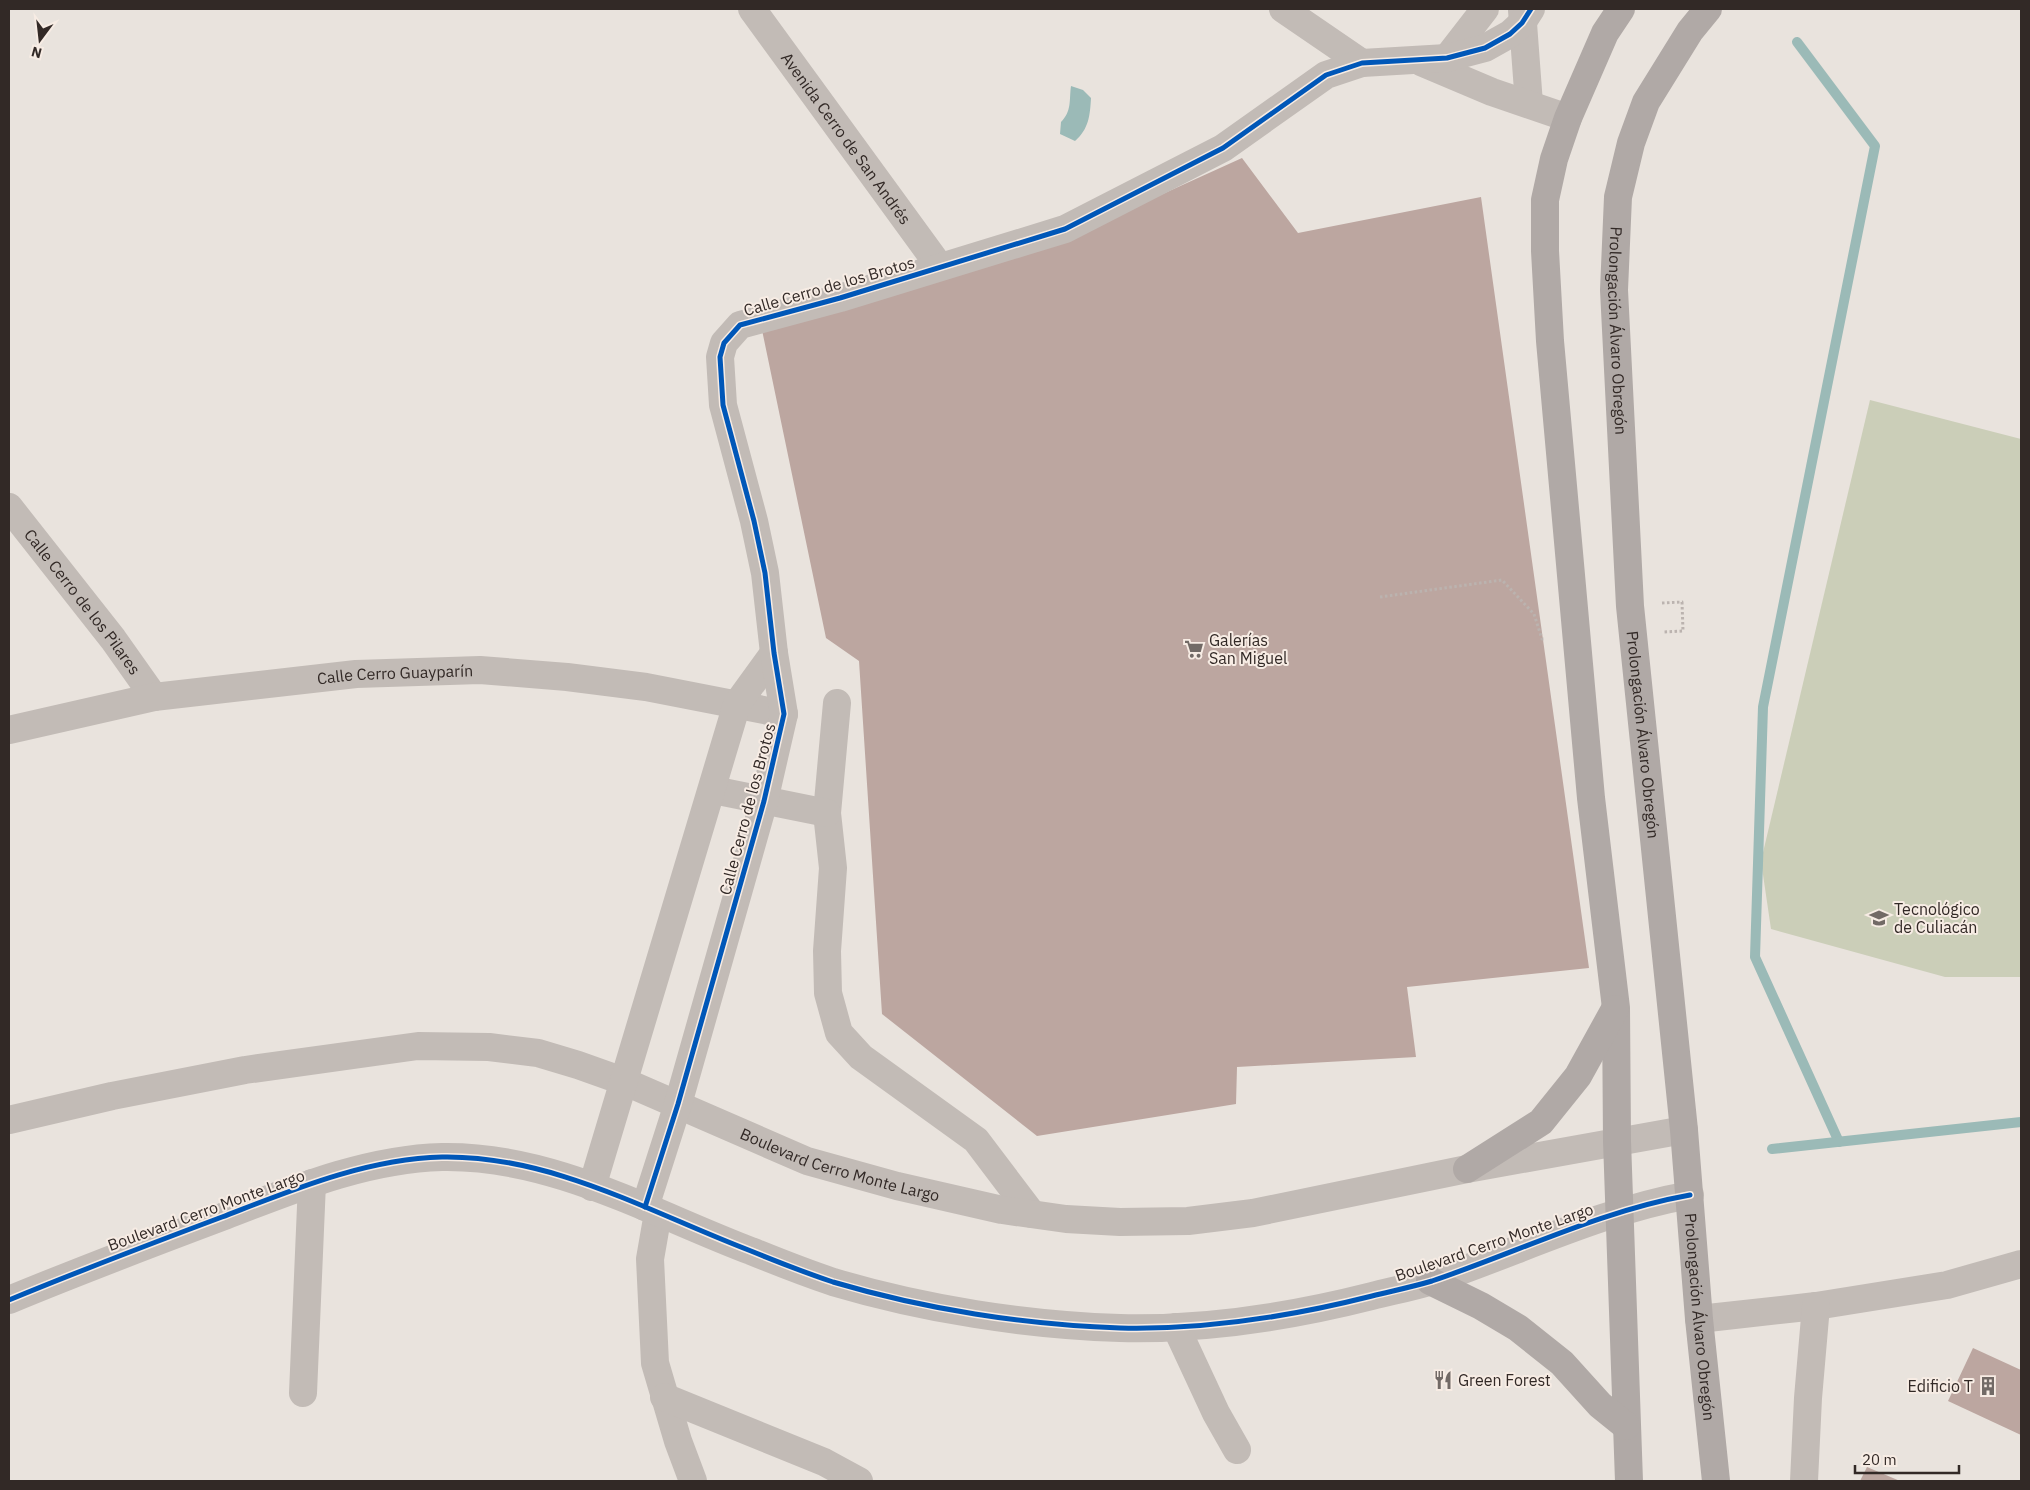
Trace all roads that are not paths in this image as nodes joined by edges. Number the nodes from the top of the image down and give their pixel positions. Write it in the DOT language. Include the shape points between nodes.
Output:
graph roads {
  1 [pos="752,9"];
  2 [pos="1284,9"];
  3 [pos="1485,9"];
  4 [pos="1621,9"];
  5 [pos="1708,9"];
  6 [pos="1525,13"];
  7 [pos="1446,58"];
  8 [pos="1418,61"];
  9 [pos="1362,63"];
  10 [pos="1528,104"];
  11 [pos="1568,118"];
  12 [pos="940,267"];
  13 [pos="9,507"];
  14 [pos="774,653"];
  15 [pos="154,697"];
  16 [pos="837,702"];
  17 [pos="738,704"];
  18 [pos="784,714"];
  19 [pos="9,730"];
  20 [pos="713,790"];
  21 [pos="764,801"];
  22 [pos="826,813"];
  23 [pos="1616,1008"];
  24 [pos="624,1081"];
  25 [pos="678,1104"];
  26 [pos="9,1120"];
  27 [pos="1684,1130"];
  28 [pos="1617,1140"];
  29 [pos="1467,1169"];
  30 [pos="312,1183"];
  31 [pos="592,1187"];
  32 [pos="1690,1195"];
  33 [pos="652,1210"];
  34 [pos="1620,1212"];
  35 [pos="1032,1214"];
  36 [pos="2021,1264"];
  37 [pos="1430,1281"];
  38 [pos="9,1300"];
  39 [pos="1816,1306"];
  40 [pos="1699,1319"];
  41 [pos="1176,1327"];
  42 [pos="302,1393"];
  43 [pos="664,1397"];
  44 [pos="1626,1426"];
  45 [pos="1237,1450"];
  46 [pos="693,1481"];
  47 [pos="859,1481"];
  48 [pos="1629,1481"];
  49 [pos="1716,1481"];
  50 [pos="1804,1481"];
  1 -- 12 [label="street, Avenida Cerro de San Andrés"];
  2 -- 9 [label="street"];
  3 -- 7 [label="street"];
  4 -- 11 [label="main road" via="1605,34"];
  5 -- 27 [label="main road, Prolongación Álvaro Obregón" via="1690,30 1646,102 1631,143 1618,197 1614,253 1630,606"];
  6 -- 7 [label="street, Calle Cerro de los Brotos" via="1498,42"];
  6 -- 10 [label="street"];
  7 -- 8 [label="street, Calle Cerro de los Brotos"];
  8 -- 9 [label="street, Calle Cerro de los Brotos"];
  8 -- 10 [label="street, Calle Cerro de los Brotos"];
  9 -- 12 [label="street, Calle Cerro de los Brotos" via="1326,75 1223,148 1065,229"];
  10 -- 11 [label="street, Calle Cerro de los Brotos"];
  11 -- 23 [label="main road" via="1545,200 1545,251 1550,341 1591,798"];
  12 -- 14 [label="street, Calle Cerro de los Brotos" via="740,325 724,343 720,357 723,405 765,573"];
  13 -- 15 [label="street, Calle Cerro de los Pilares" via="113,639"];
  14 -- 17 [label="street"];
  14 -- 18 [label="street, Calle Cerro de los Brotos"];
  15 -- 17 [label="street, Calle Cerro Guayparín" via="356,674 480,670 646,687"];
  15 -- 19 [label="street, Calle Cerro Guayparín"];
  16 -- 22 [label="street"];
  17 -- 18 [label="street, Calle Cerro Guayparín"];
  17 -- 20 [label="street"];
  18 -- 21 [label="street, Calle Cerro de los Brotos"];
  20 -- 21 [label="street"];
  20 -- 24 [label="street"];
  21 -- 22 [label="street"];
  21 -- 25 [label="street, Calle Cerro de los Brotos"];
  22 -- 35 [label="street" via="833,868 827,951 828,993 839,1033 862,1058 976,1140"];
  23 -- 28 [label="main road"];
  23 -- 29 [label="main road" via="1578,1076 1541,1122"];
  24 -- 25 [label="street, Boulevard Cerro Monte Largo"];
  24 -- 26 [label="street, Boulevard Cerro Monte Largo" via="538,1053 489,1047 418,1046 245,1070"];
  24 -- 31 [label="street"];
  25 -- 33 [label="street, Calle Cerro de los Brotos"];
  25 -- 35 [label="street, Boulevard Cerro Monte Largo" via="807,1161 897,1186"];
  27 -- 28 [label="street, Boulevard Cerro Monte Largo"];
  27 -- 32 [label="main road, Prolongación Álvaro Obregón"];
  28 -- 29 [label="street, Boulevard Cerro Monte Largo"];
  28 -- 34 [label="main road"];
  29 -- 35 [label="street, Boulevard Cerro Monte Largo" via="1253,1213 1188,1222 1066,1219"];
  30 -- 31 [label="street, Boulevard Cerro Monte Largo" via="397,1160 442,1157 511,1163"];
  30 -- 38 [label="street, Boulevard Cerro Monte Largo"];
  30 -- 42 [label="street"];
  31 -- 33 [label="street, Boulevard Cerro Monte Largo"];
  32 -- 34 [label="street, Boulevard Cerro Monte Largo"];
  32 -- 40 [label="main road, Prolongación Álvaro Obregón"];
  33 -- 41 [label="street, Boulevard Cerro Monte Largo" via="832,1282 900,1299 1034,1321 1118,1328"];
  33 -- 43 [label="street, Calle Cerro de los Brotos" via="650,1260 655,1363"];
  34 -- 37 [label="street, Boulevard Cerro Monte Largo" via="1563,1230"];
  34 -- 44 [label="main road"];
  36 -- 39 [label="street" via="1947,1285"];
  37 -- 41 [label="street, Boulevard Cerro Monte Largo" via="1292,1314 1246,1322"];
  37 -- 44 [label="main road" via="1518,1328 1562,1363 1600,1405"];
  39 -- 40 [label="street"];
  39 -- 50 [label="street"];
  40 -- 49 [label="main road, Prolongación Álvaro Obregón"];
  41 -- 45 [label="street" via="1216,1414"];
  43 -- 46 [label="street, Calle Cerro de los Brotos"];
  43 -- 47 [label="street" via="824,1462"];
  44 -- 48 [label="main road"];
}
